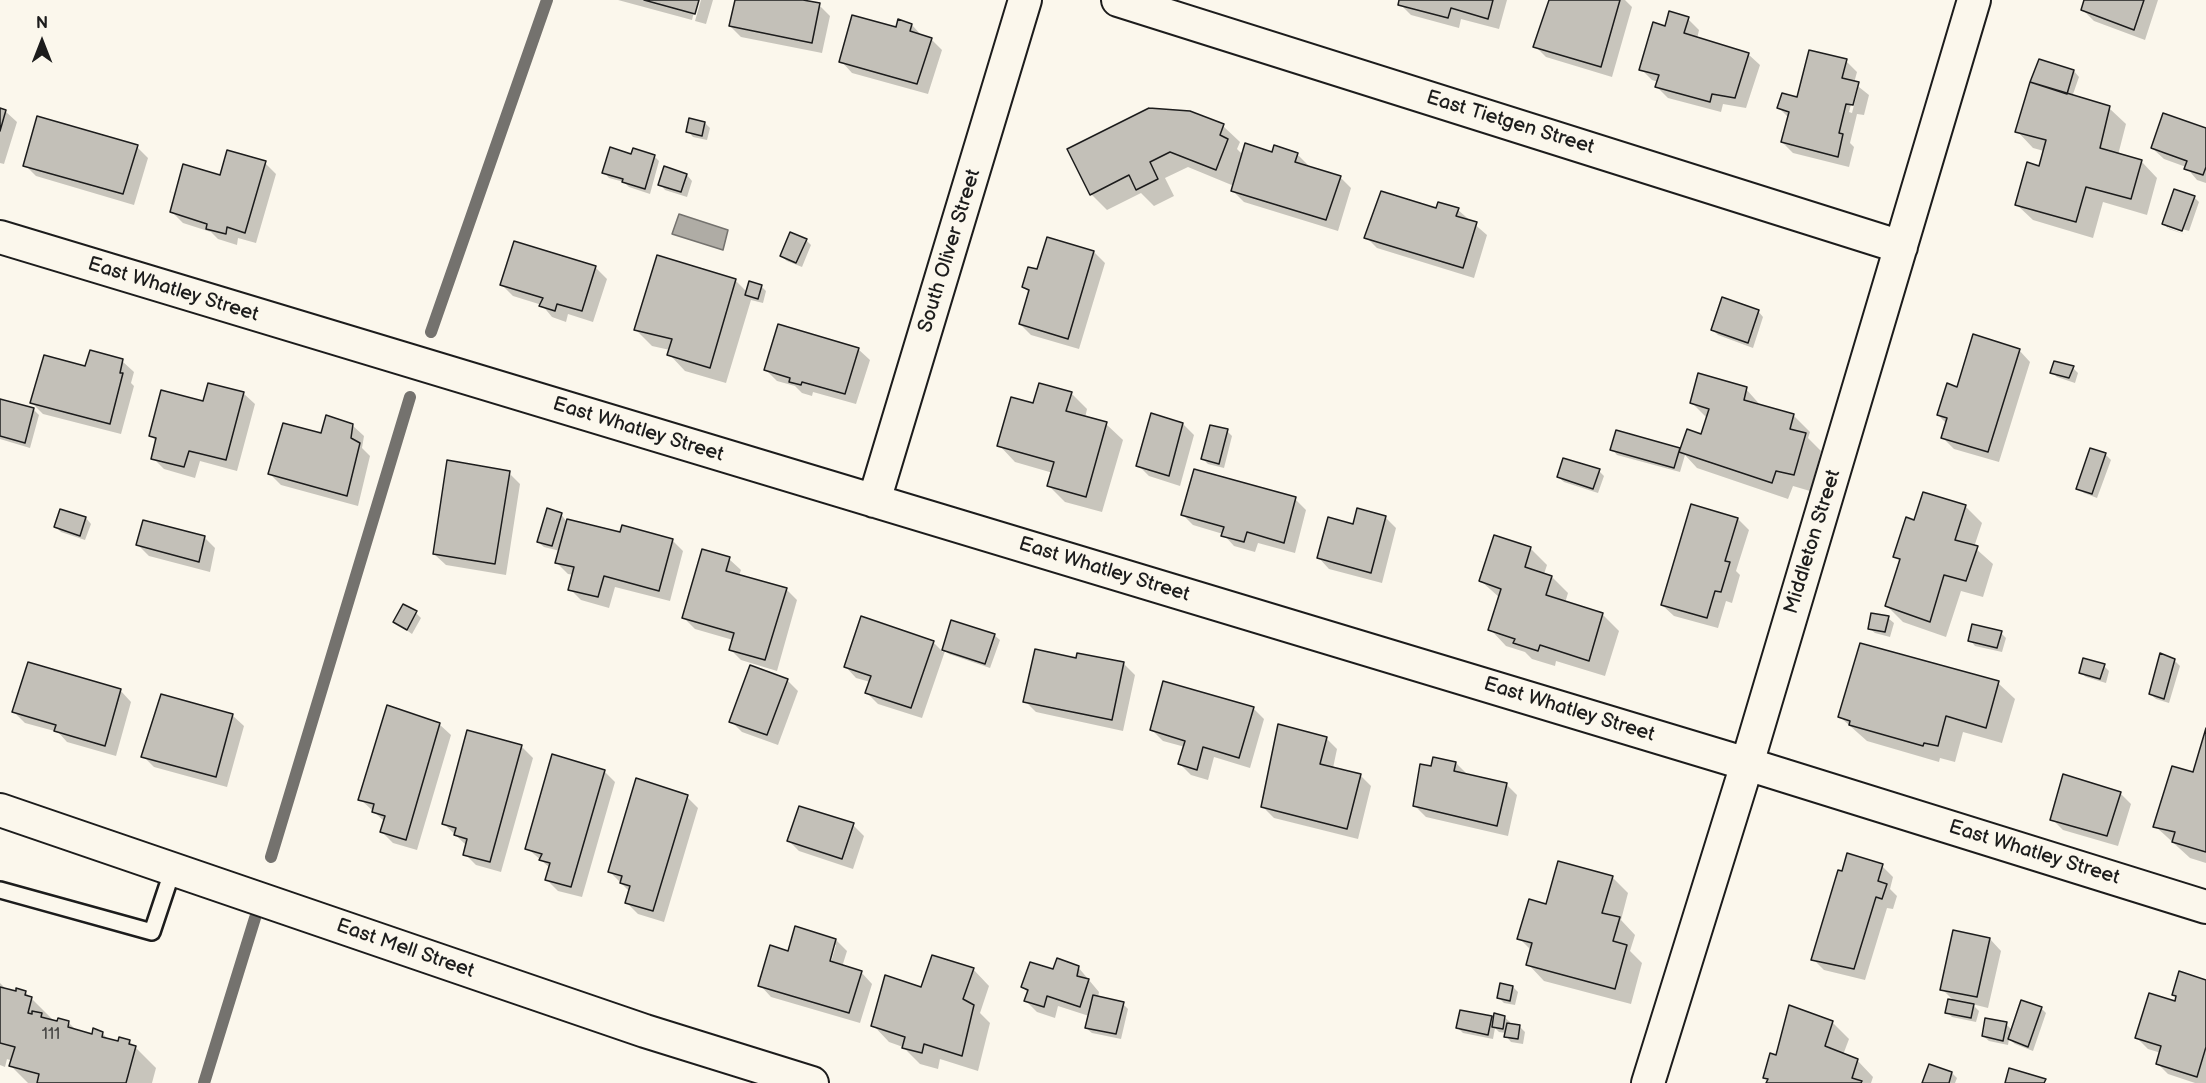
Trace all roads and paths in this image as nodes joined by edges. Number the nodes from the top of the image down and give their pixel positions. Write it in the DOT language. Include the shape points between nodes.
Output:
graph roads {
  1 [pos="1025,0"];
  2 [pos="1118,0"];
  3 [pos="1974,0"];
  4 [pos="0,237"];
  5 [pos="1901,247"];
  6 [pos="874,501"];
  7 [pos="1747,764"];
  8 [pos="0,810"];
  9 [pos="173,869"];
  10 [pos="0,890"];
  11 [pos="2206,908"];
  12 [pos="812,1083"];
  13 [pos="1648,1083"];
  1 -- 6 [label="street, South Oliver Street"];
  2 -- 5 [label="street, East Tietgen Street"];
  3 -- 5 [label="street, Middleton Street"];
  4 -- 6 [label="street, East Whatley Street"];
  5 -- 7 [label="street, Middleton Street"];
  6 -- 7 [label="street, East Whatley Street"];
  7 -- 11 [label="street, East Whatley Street"];
  7 -- 13 [label="street, Middleton Street"];
  8 -- 9 [label="street, East Mell Street"];
  9 -- 10 [label="lane" via="152,932"];
  9 -- 12 [label="street, East Mell Street" via="645,1031"];
}
